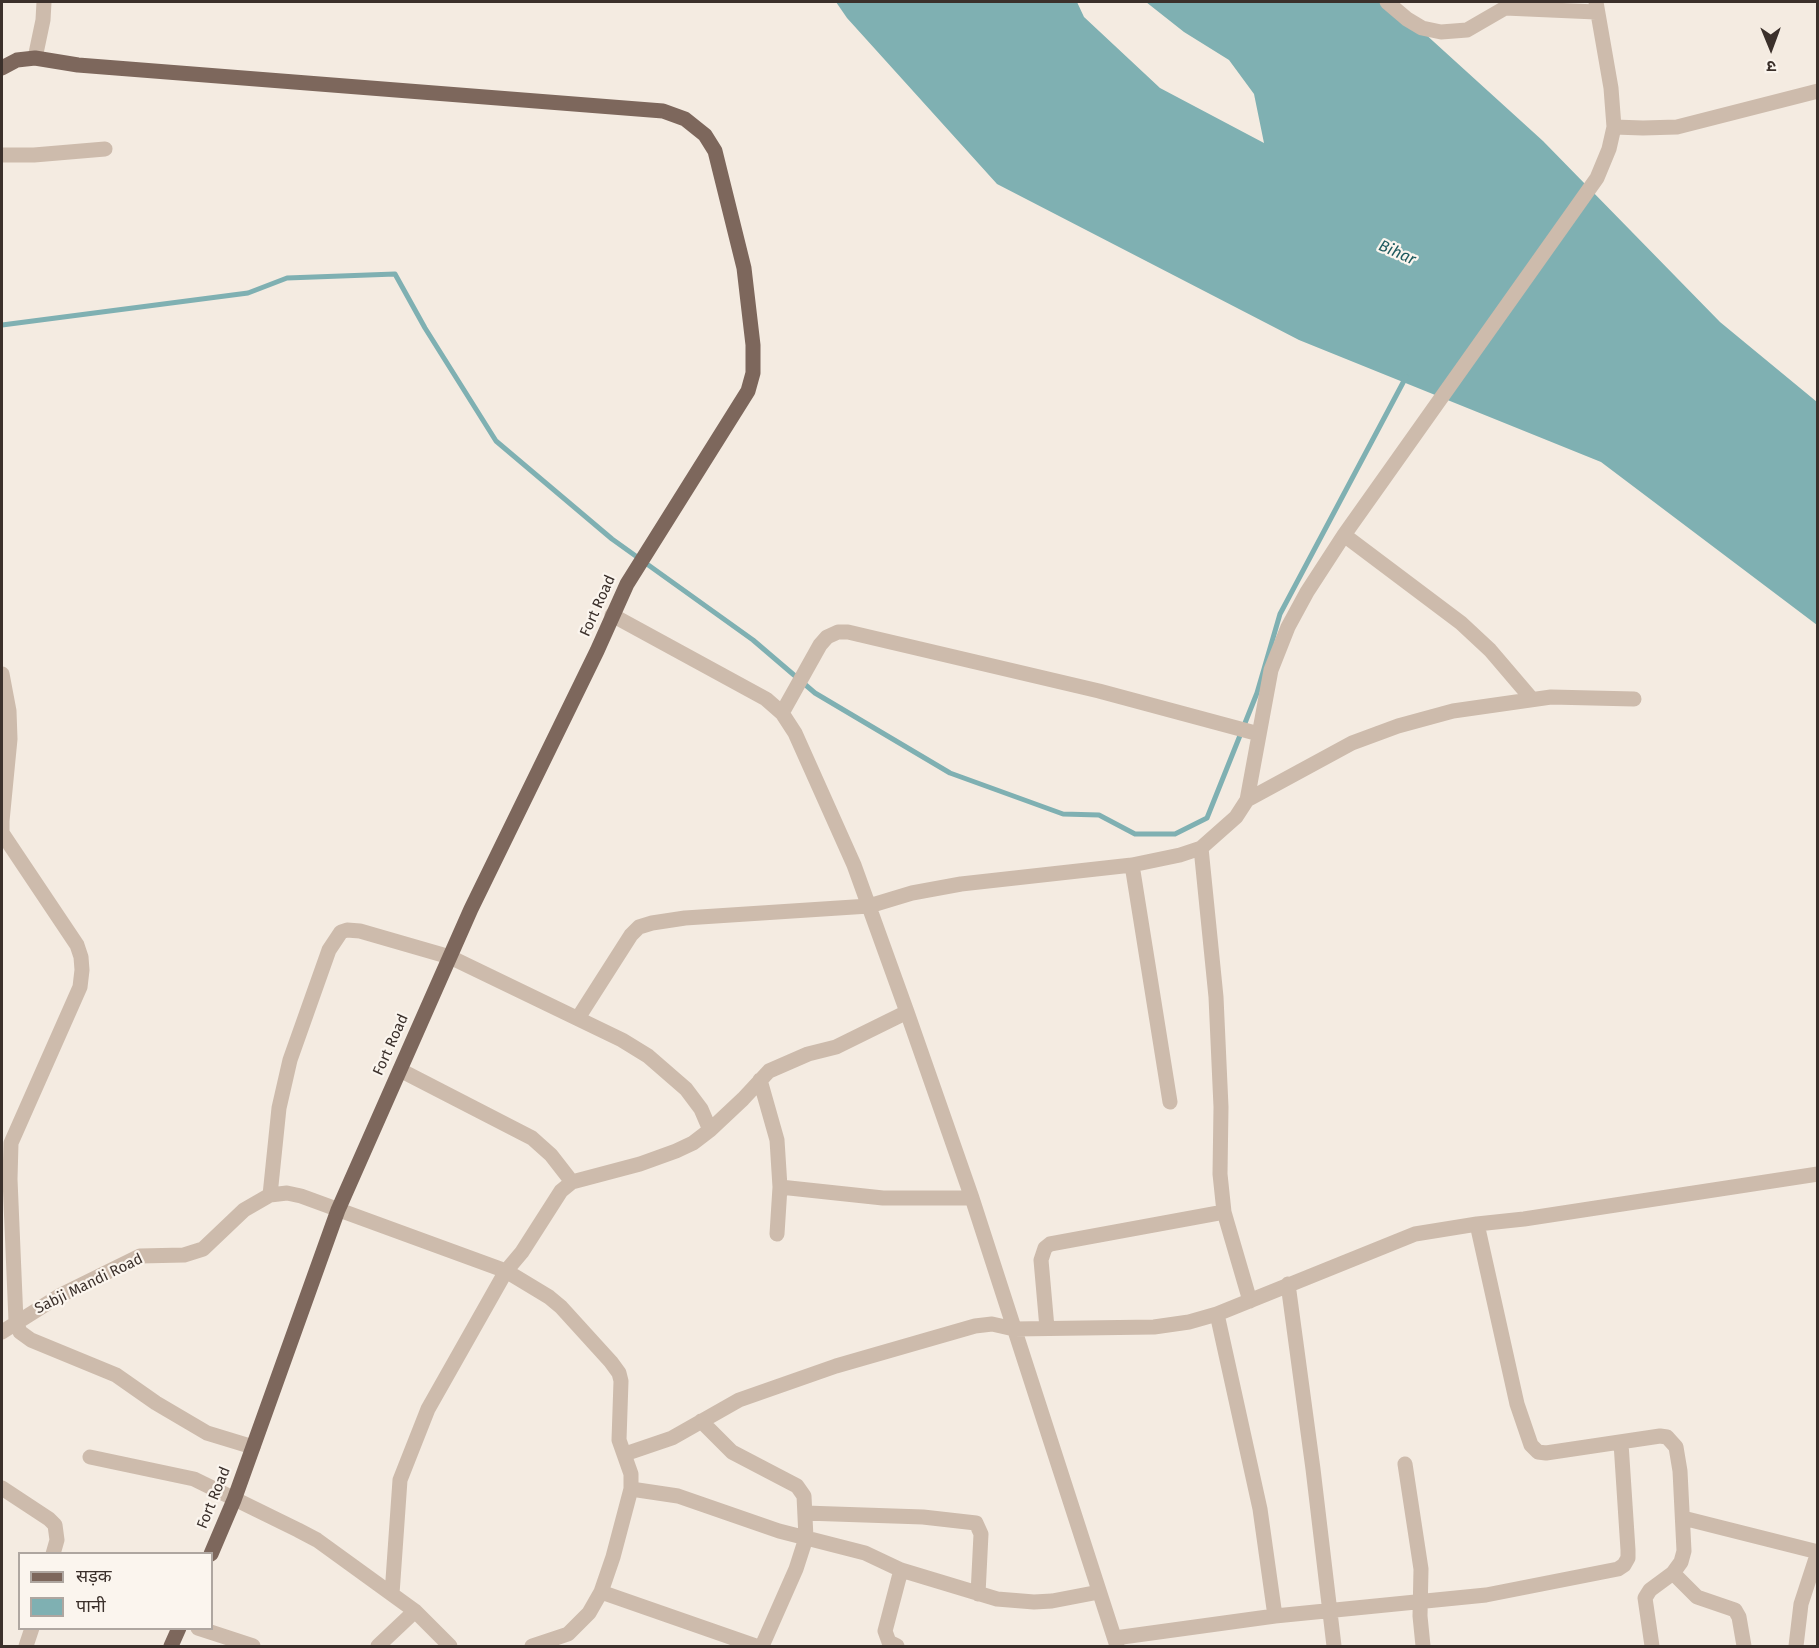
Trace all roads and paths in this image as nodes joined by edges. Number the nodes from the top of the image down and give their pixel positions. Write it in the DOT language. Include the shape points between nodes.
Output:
graph roads {
  1 [pos="44,2"];
  2 [pos="1387,2"];
  3 [pos="1505,5"];
  4 [pos="1596,7"];
  5 [pos="35,58"];
  6 [pos="2,68"];
  7 [pos="1818,91"];
  8 [pos="1614,127"];
  9 [pos="105,149"];
  10 [pos="2,154"];
  11 [pos="1344,535"];
  12 [pos="612,615"];
  13 [pos="2,674"];
  14 [pos="1531,698"];
  15 [pos="1634,699"];
  16 [pos="782,713"];
  17 [pos="1259,734"];
  18 [pos="5,758"];
  19 [pos="1247,800"];
  20 [pos="1201,848"];
  21 [pos="1132,865"];
  22 [pos="869,906"];
  23 [pos="450,957"];
  24 [pos="907,1012"];
  25 [pos="578,1018"];
  26 [pos="400,1070"];
  27 [pos="760,1080"];
  28 [pos="1170,1102"];
  29 [pos="710,1130"];
  30 [pos="1818,1174"];
  31 [pos="572,1182"];
  32 [pos="780,1186"];
  33 [pos="270,1195"];
  34 [pos="972,1198"];
  35 [pos="338,1210"];
  36 [pos="1224,1212"];
  37 [pos="1477,1224"];
  38 [pos="777,1234"];
  39 [pos="506,1271"];
  40 [pos="1288,1284"];
  41 [pos="1250,1301"];
  42 [pos="1217,1314"];
  43 [pos="16,1321"];
  44 [pos="1047,1328"];
  45 [pos="1014,1329"];
  46 [pos="2,1332"];
  47 [pos="701,1421"];
  48 [pos="1621,1443"];
  49 [pos="253,1447"];
  50 [pos="625,1454"];
  51 [pos="90,1457"];
  52 [pos="1405,1464"];
  53 [pos="2,1488"];
  54 [pos="631,1489"];
  55 [pos="234,1500"];
  56 [pos="805,1513"];
  57 [pos="1683,1518"];
  58 [pos="806,1538"];
  59 [pos="54,1552"];
  60 [pos="212,1552"];
  61 [pos="1818,1552"];
  62 [pos="902,1570"];
  63 [pos="1673,1573"];
  64 [pos="601,1592"];
  65 [pos="1099,1592"];
  66 [pos="392,1594"];
  67 [pos="978,1594"];
  68 [pos="1420,1602"];
  69 [pos="415,1611"];
  70 [pos="1331,1612"];
  71 [pos="1275,1616"];
  72 [pos="32,1630"];
  73 [pos="179,1630"];
  74 [pos="201,1630"];
  75 [pos="1116,1642"];
  76 [pos="26,1647"];
  77 [pos="171,1647"];
  78 [pos="253,1647"];
  79 [pos="378,1647"];
  80 [pos="450,1647"];
  81 [pos="532,1647"];
  82 [pos="756,1647"];
  83 [pos="762,1647"];
  84 [pos="897,1647"];
  85 [pos="1334,1647"];
  86 [pos="1423,1647"];
  87 [pos="1652,1647"];
  88 [pos="1744,1647"];
  89 [pos="1796,1647"];
  1 -- 5 [label="street"];
  2 -- 3 [label="street" via="1422,28 1441,32 1467,30"];
  3 -- 4 [label="street"];
  4 -- 8 [label="street"];
  5 -- 6 [label="main road" via="17,60"];
  5 -- 12 [label="main road, Fort Road" via="78,65 663,111 686,119 705,135 715,151 744,268 753,373 748,391 646,551"];
  7 -- 8 [label="street" via="1677,127"];
  8 -- 11 [label="street" via="1597,178"];
  9 -- 10 [label="street"];
  11 -- 14 [label="street" via="1461,623"];
  11 -- 17 [label="street" via="1288,627 1271,670"];
  12 -- 16 [label="street" via="745,686"];
  12 -- 23 [label="main road, Fort Road"];
  13 -- 18 [label="street" via="10,739"];
  14 -- 15 [label="street"];
  14 -- 19 [label="street" via="1453,711 1398,726 1352,743"];
  16 -- 17 [label="street" via="820,645 827,637 848,632 1099,691"];
  16 -- 22 [label="street" via="795,733"];
  17 -- 19 [label="street"];
  18 -- 43 [label="street" via="2,833 77,945 82,970 80,987 11,1143"];
  19 -- 20 [label="street" via="1236,817"];
  20 -- 21 [label="street"];
  20 -- 36 [label="street" via="1216,997"];
  21 -- 22 [label="street" via="961,884"];
  21 -- 28 [label="street"];
  22 -- 24 [label="street"];
  22 -- 25 [label="street" via="685,918 639,927 630,935"];
  23 -- 25 [label="street"];
  23 -- 26 [label="main road, Fort Road"];
  23 -- 33 [label="street" via="360,931 341,932 326,959 290,1060 279,1108"];
  24 -- 27 [label="street" via="836,1047 769,1071"];
  24 -- 34 [label="street"];
  25 -- 29 [label="street" via="648,1056 686,1089"];
  26 -- 31 [label="street" via="532,1138"];
  26 -- 35 [label="main road, Fort Road"];
  27 -- 29 [label="street"];
  27 -- 32 [label="street" via="777,1140"];
  29 -- 31 [label="street" via="676,1151"];
  30 -- 37 [label="street"];
  31 -- 39 [label="street" via="552,1203"];
  32 -- 34 [label="street" via="883,1198"];
  32 -- 38 [label="street"];
  33 -- 35 [label="street" via="301,1196"];
  33 -- 43 [label="street, Sabji Mandi Road" via="244,1210 203,1249 184,1255 140,1256"];
  34 -- 45 [label="street"];
  35 -- 39 [label="street"];
  35 -- 49 [label="main road, Fort Road"];
  36 -- 41 [label="street"];
  36 -- 44 [label="street" via="1050,1244 1041,1260"];
  37 -- 40 [label="street" via="1415,1234"];
  37 -- 48 [label="street" via="1517,1404 1531,1445 1546,1453"];
  39 -- 50 [label="street" via="561,1307 619,1373 619,1435"];
  39 -- 66 [label="street" via="433,1400 405,1466 398,1493"];
  40 -- 41 [label="street"];
  40 -- 70 [label="street"];
  41 -- 42 [label="street"];
  42 -- 44 [label="street" via="1154,1327"];
  42 -- 71 [label="street" via="1260,1509"];
  43 -- 46 [label="street, Sabji Mandi Road"];
  43 -- 49 [label="street" via="20,1332 31,1340 116,1375 207,1433"];
  44 -- 45 [label="street"];
  45 -- 47 [label="street" via="983,1324 836,1366 739,1400"];
  45 -- 65 [label="street"];
  47 -- 50 [label="street" via="672,1438"];
  47 -- 56 [label="street" via="732,1452 797,1486 804,1496"];
  48 -- 57 [label="street" via="1660,1436 1673,1440 1678,1454"];
  48 -- 68 [label="street" via="1628,1550 1624,1565 1511,1590"];
  49 -- 55 [label="main road, Fort Road"];
  50 -- 54 [label="street" via="632,1474"];
  51 -- 55 [label="street" via="194,1479"];
  52 -- 68 [label="street" via="1421,1569"];
  53 -- 59 [label="street" via="55,1525"];
  54 -- 58 [label="street" via="678,1496"];
  54 -- 64 [label="street"];
  55 -- 60 [label="main road, Fort Road"];
  55 -- 66 [label="street" via="317,1540"];
  56 -- 58 [label="street"];
  56 -- 67 [label="street" via="923,1517 976,1524 981,1534"];
  57 -- 61 [label="street"];
  57 -- 63 [label="street" via="1684,1551"];
  58 -- 62 [label="street" via="865,1553"];
  58 -- 83 [label="street"];
  61 -- 89 [label="street" via="1801,1604"];
  62 -- 67 [label="street"];
  62 -- 84 [label="street" via="885,1631 889,1642"];
  63 -- 87 [label="street" via="1645,1598"];
  63 -- 88 [label="street" via="1696,1597 1735,1610"];
  64 -- 81 [label="street" via="589,1613 568,1634"];
  64 -- 82 [label="street"];
  65 -- 67 [label="street" via="1034,1602"];
  65 -- 75 [label="street"];
  66 -- 69 [label="street"];
  68 -- 70 [label="street"];
  68 -- 86 [label="street"];
  69 -- 79 [label="street"];
  69 -- 80 [label="street"];
  70 -- 71 [label="street"];
  70 -- 85 [label="street"];
  71 -- 75 [label="street"];
  72 -- 76 [label="street"];
  73 -- 77 [label="main road"];
  74 -- 78 [label="street"];
}
